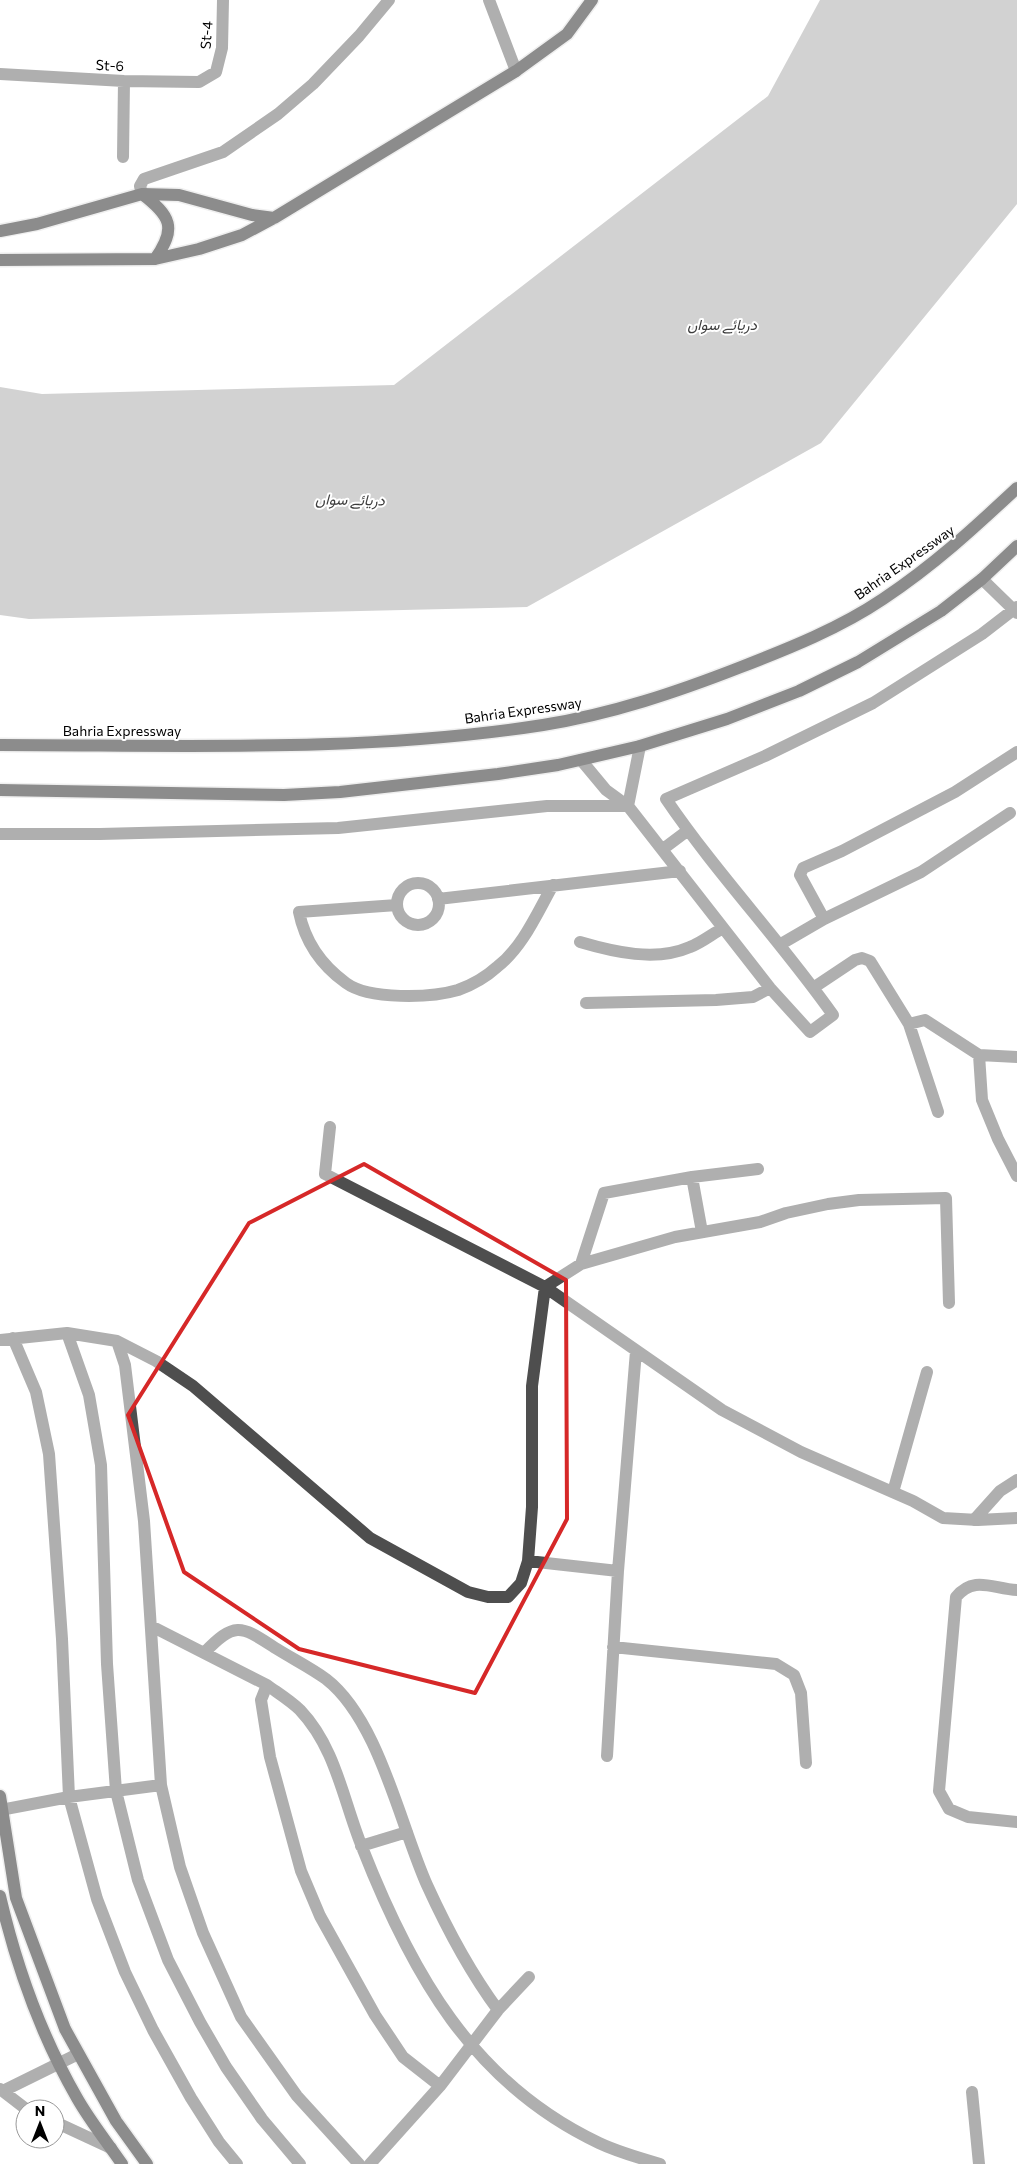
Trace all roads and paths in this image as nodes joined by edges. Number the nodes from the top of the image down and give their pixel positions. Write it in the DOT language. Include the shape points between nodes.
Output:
graph roads {
  1 [pos="223,0"];
  2 [pos="389,0"];
  3 [pos="489,0"];
  4 [pos="592,0"];
  5 [pos="516,71"];
  6 [pos="216,72"];
  7 [pos="0,74"];
  8 [pos="124,81"];
  9 [pos="123,157"];
  10 [pos="142,194"];
  11 [pos="274,218"];
  12 [pos="0,231"];
  13 [pos="155,259"];
  14 [pos="0,260"];
  15 [pos="1017,488"];
  16 [pos="1017,546"];
  17 [pos="982,579"];
  18 [pos="1016,610"];
  19 [pos="0,745"];
  20 [pos="640,746"];
  21 [pos="1017,752"];
  22 [pos="581,760"];
  23 [pos="0,790"];
  24 [pos="628,806"];
  25 [pos="1010,813"];
  26 [pos="688,831"];
  27 [pos="0,834"];
  28 [pos="663,849"];
  29 [pos="680,871"];
  30 [pos="553,886"];
  31 [pos="438,899"];
  32 [pos="397,905"];
  33 [pos="824,919"];
  34 [pos="723,928"];
  35 [pos="580,942"];
  36 [pos="780,944"];
  37 [pos="770,988"];
  38 [pos="813,988"];
  39 [pos="586,1003"];
  40 [pos="909,1024"];
  41 [pos="979,1056"];
  42 [pos="1017,1057"];
  43 [pos="938,1112"];
  44 [pos="330,1127"];
  45 [pos="758,1169"];
  46 [pos="1017,1176"];
  47 [pos="692,1177"];
  48 [pos="702,1232"];
  49 [pos="581,1264"];
  50 [pos="545,1287"];
  51 [pos="949,1303"];
  52 [pos="66,1333"];
  53 [pos="6,1339"];
  54 [pos="117,1341"];
  55 [pos="636,1351"];
  56 [pos="927,1372"];
  57 [pos="1017,1480"];
  58 [pos="893,1492"];
  59 [pos="1017,1518"];
  60 [pos="974,1520"];
  61 [pos="528,1561"];
  62 [pos="618,1571"];
  63 [pos="1017,1590"];
  64 [pos="151,1626"];
  65 [pos="614,1647"];
  66 [pos="204,1653"];
  67 [pos="267,1686"];
  68 [pos="607,1756"];
  69 [pos="806,1763"];
  70 [pos="161,1785"];
  71 [pos="116,1791"];
  72 [pos="0,1796"];
  73 [pos="69,1797"];
  74 [pos="1,1810"];
  75 [pos="1017,1822"];
  76 [pos="407,1832"];
  77 [pos="361,1846"];
  78 [pos="0,1896"];
  79 [pos="529,1977"];
  80 [pos="498,2010"];
  81 [pos="470,2046"];
  82 [pos="78,2054"];
  83 [pos="60,2064"];
  84 [pos="440,2086"];
  85 [pos="2,2090"];
  86 [pos="972,2092"];
  87 [pos="15,2100"];
  88 [pos="65,2127"];
  89 [pos="111,2148"];
  90 [pos="636,2160"];
  91 [pos="122,2164"];
  92 [pos="147,2164"];
  93 [pos="237,2164"];
  94 [pos="300,2164"];
  95 [pos="359,2164"];
  96 [pos="370,2164"];
  97 [pos="660,2164"];
  98 [pos="979,2164"];
  1 -- 6 [label="street, St-4" via="222,48"];
  2 -- 10 [label="street" via="346,50 278,114 224,152 144,179 140,186"];
  3 -- 5 [label="street"];
  4 -- 5 [label="main road" via="567,34"];
  5 -- 11 [label="main road"];
  6 -- 8 [label="street, St-6" via="199,82"];
  7 -- 8 [label="street, St-6"];
  8 -- 9 [label="street"];
  10 -- 11 [label="main road" via="179,195"];
  10 -- 12 [label="main road" via="37,224"];
  10 -- 13 [label="main road" via="165,215 169,226 168,237"];
  11 -- 13 [label="main road" via="242,235"];
  13 -- 14 [label="main road"];
  15 -- 19 [label="main road, Bahria Expressway" via="956,546 882,600 830,629 674,693 608,711 544,725 408,740 283,745"];
  16 -- 17 [label="main road"];
  17 -- 18 [label="street"];
  17 -- 20 [label="main road" via="941,611 858,662 799,691 727,719"];
  18 -- 26 [label="street" via="873,703 765,756 666,799"];
  20 -- 22 [label="main road"];
  20 -- 24 [label="street"];
  21 -- 33 [label="street" via="955,792 803,868 800,875"];
  22 -- 23 [label="main road" via="498,774 312,793"];
  22 -- 24 [label="street" via="606,790"];
  24 -- 27 [label="street" via="547,806 338,828"];
  24 -- 28 [label="street"];
  25 -- 33 [label="street" via="920,872"];
  26 -- 28 [label="street"];
  26 -- 36 [label="street"];
  28 -- 29 [label="street"];
  29 -- 30 [label="street"];
  29 -- 34 [label="street"];
  30 -- 31 [label="street"];
  30 -- 32 [label="street" via="516,948 498,967 473,984 434,994 373,994 347,984 312,951 299,912"];
  31 -- 32 [label="street" via="428,885 417,882 406,886 399,894"];
  31 -- 32 [label="street" via="438,914 430,922 419,925 400,916"];
  33 -- 36 [label="street"];
  34 -- 35 [label="street" via="690,948 667,953 620,952"];
  34 -- 37 [label="street"];
  36 -- 38 [label="street"];
  37 -- 38 [label="street" via="810,1032 833,1015"];
  37 -- 39 [label="street" via="753,997"];
  38 -- 40 [label="street" via="862,958 870,961"];
  40 -- 41 [label="street" via="925,1020"];
  40 -- 43 [label="street"];
  41 -- 42 [label="street"];
  41 -- 46 [label="street" via="982,1100"];
  44 -- 50 [label="street" via="325,1174"];
  45 -- 47 [label="street"];
  47 -- 48 [label="street"];
  47 -- 49 [label="street" via="604,1194"];
  48 -- 49 [label="street"];
  48 -- 51 [label="street" via="760,1222 828,1204 946,1198"];
  49 -- 50 [label="street"];
  50 -- 55 [label="street"];
  50 -- 61 [label="street" via="532,1386 532,1507"];
  52 -- 53 [label="street"];
  52 -- 54 [label="street"];
  52 -- 71 [label="street" via="89,1395 101,1465 107,1664"];
  53 -- 73 [label="street" via="36,1392 49,1454"];
  54 -- 61 [label="street" via="156,1361 193,1386 370,1538 468,1592 508,1597 521,1583"];
  54 -- 64 [label="street" via="124,1365 144,1521"];
  55 -- 58 [label="street" via="722,1410 802,1452"];
  55 -- 62 [label="street"];
  56 -- 58 [label="street"];
  57 -- 60 [label="street" via="1000,1491"];
  58 -- 60 [label="street" via="943,1518"];
  59 -- 60 [label="street"];
  61 -- 62 [label="street"];
  62 -- 65 [label="street"];
  63 -- 75 [label="street" via="975,1584 963,1588 956,1597 939,1791 950,1809 968,1817"];
  64 -- 66 [label="street"];
  64 -- 70 [label="street"];
  65 -- 68 [label="street"];
  65 -- 69 [label="street" via="776,1664 794,1675 802,1693"];
  66 -- 67 [label="street"];
  66 -- 76 [label="street" via="222,1634 244,1630 326,1680 344,1699 369,1737"];
  67 -- 77 [label="street" via="299,1710 316,1729 329,1752"];
  67 -- 84 [label="street" via="261,1700 270,1757 301,1871 320,1916 374,2015 403,2057"];
  70 -- 71 [label="street"];
  70 -- 95 [label="street" via="180,1867 203,1933 241,2017 298,2096"];
  71 -- 73 [label="street"];
  71 -- 94 [label="street" via="138,1880 168,1960 226,2067 262,2119"];
  72 -- 74 [label="main road"];
  73 -- 74 [label="street"];
  73 -- 93 [label="street" via="97,1899 152,2030 218,2142"];
  74 -- 82 [label="main road" via="16,1898 61,2019"];
  76 -- 77 [label="street"];
  76 -- 80 [label="street" via="428,1886 461,1953"];
  77 -- 81 [label="street" via="414,1963 448,2018"];
  78 -- 83 [label="main road" via="35,2007"];
  79 -- 80 [label="street"];
  80 -- 81 [label="street"];
  81 -- 84 [label="street"];
  81 -- 90 [label="street" via="516,2090 550,2114"];
  82 -- 83 [label="street"];
  82 -- 92 [label="main road" via="116,2121"];
  83 -- 85 [label="street"];
  83 -- 89 [label="main road" via="78,2099"];
  84 -- 96 [label="street"];
  85 -- 87 [label="street"];
  86 -- 98 [label="street"];
  88 -- 89 [label="street"];
  89 -- 91 [label="main road"];
  90 -- 97 [label="street"];
}
